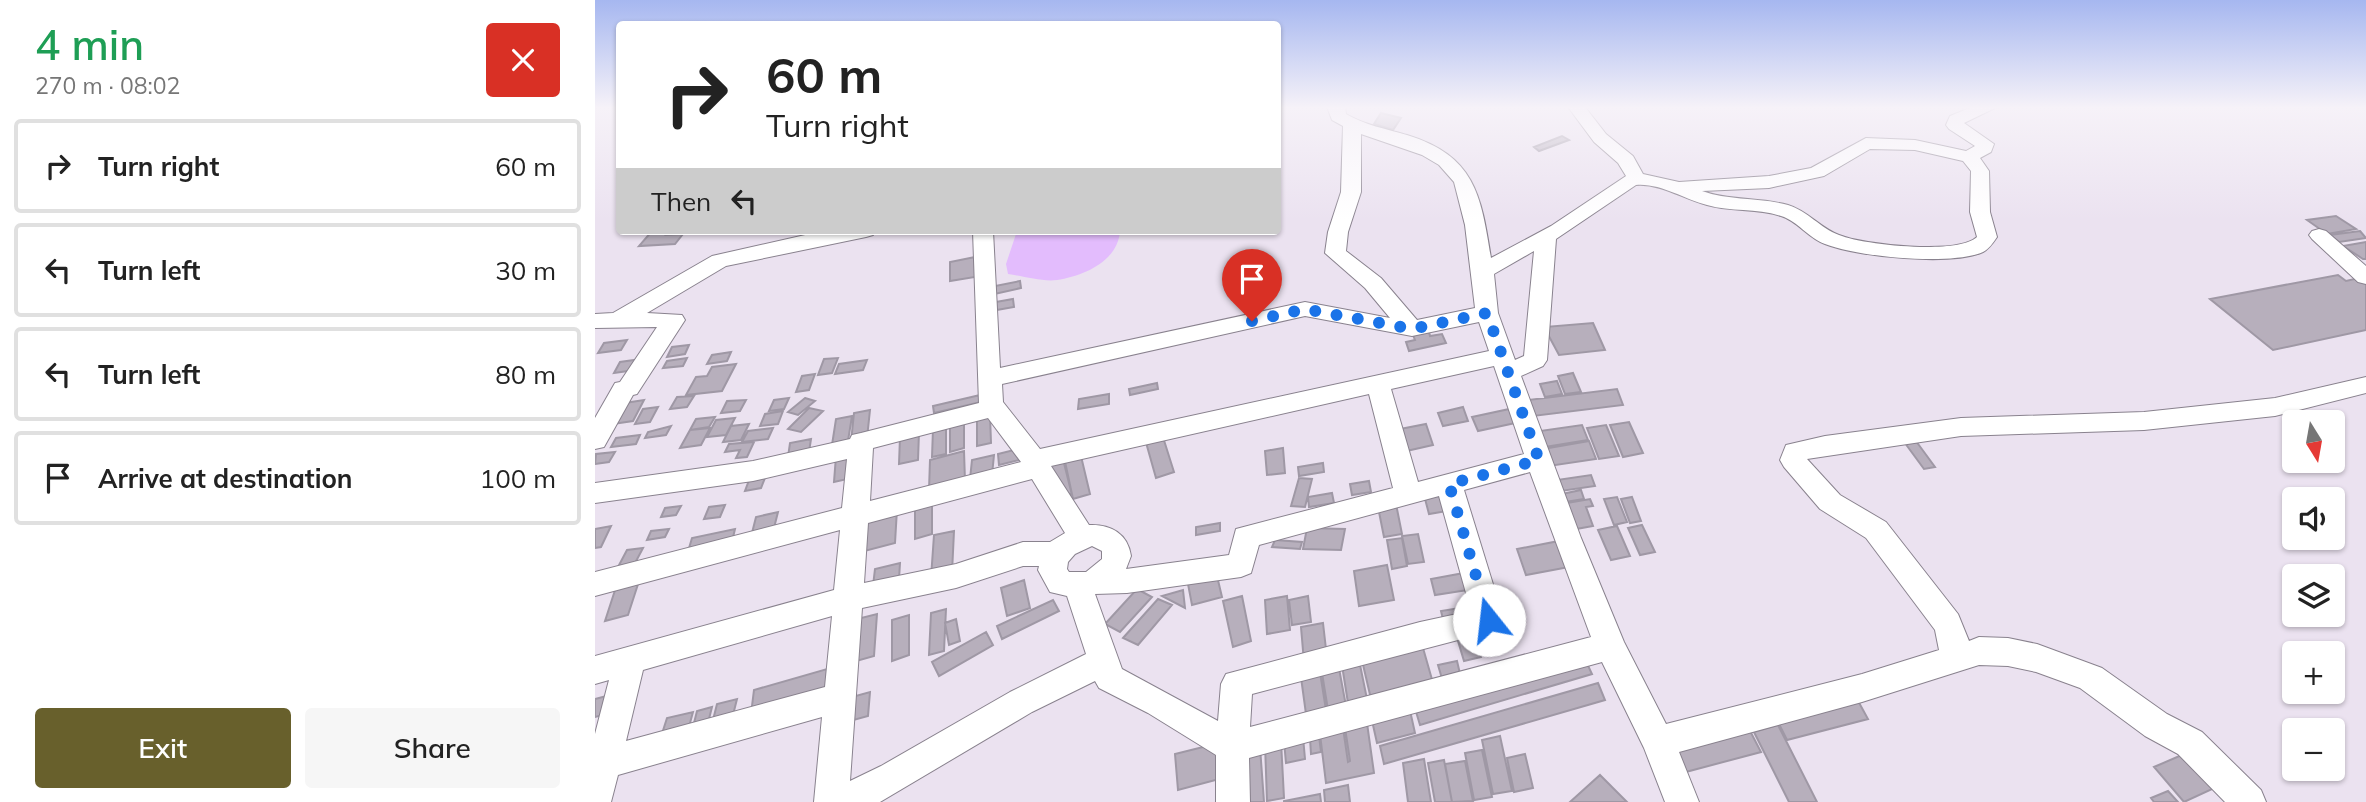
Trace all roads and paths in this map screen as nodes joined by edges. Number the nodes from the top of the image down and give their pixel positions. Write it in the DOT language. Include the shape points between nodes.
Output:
graph roads {
  1 [pos="1352,144"];
  2 [pos="1413,144"];
  3 [pos="1608,144"];
  4 [pos="1863,144"];
  5 [pos="1901,144"];
  6 [pos="1985,144"];
  7 [pos="1969,157"];
  8 [pos="1637,179"];
  9 [pos="1669,184"];
  10 [pos="828,235"];
  11 [pos="983,235"];
  12 [pos="2319,235"];
  13 [pos="1546,237"];
  14 [pos="1483,271"];
  15 [pos="2366,277"];
  16 [pos="1487,313"];
  17 [pos="606,320"];
  18 [pos="1412,329"];
  19 [pos="1505,365"];
  20 [pos="989,379"];
  21 [pos="1378,384"];
  22 [pos="2366,385"];
  23 [pos="994,408"];
  24 [pos="595,440"];
  25 [pos="861,446"];
  26 [pos="1539,460"];
  27 [pos="1036,464"];
  28 [pos="1449,484"];
  29 [pos="595,493"];
  30 [pos="1408,494"];
  31 [pos="855,517"];
  32 [pos="1082,537"];
  33 [pos="1057,554"];
  34 [pos="595,584"];
  35 [pos="1089,584"];
  36 [pos="848,599"];
  37 [pos="1610,646"];
  38 [pos="630,660"];
  39 [pos="1954,660"];
  40 [pos="1104,661"];
  41 [pos="595,670"];
  42 [pos="840,697"];
  43 [pos="1658,742"];
  44 [pos="1232,747"];
  45 [pos="604,763"];
  46 [pos="595,799"];
  47 [pos="832,801"];
  48 [pos="1233,802"];
  49 [pos="1682,802"];
  50 [pos="2249,802"];
  1 -- 18 [label="street" via="1351,192 1335,253 1373,284"];
  2 -- 14 [label="street" via="1451,166 1464,182"];
  3 -- 8 [label="street" via="1626,160"];
  4 -- 9 [label="street" via="1817,172 1794,177 1700,187"];
  5 -- 7 [label="street"];
  6 -- 7 [label="street"];
  7 -- 9 [label="street" via="1980,171 1980,212 1987,237 1968,249 1924,252 1846,246 1827,239 1796,214 1716,202"];
  8 -- 9 [label="street"];
  8 -- 13 [label="street"];
  10 -- 17 [label="street" via="719,261"];
  11 -- 20 [label="street"];
  12 -- 15 [label="street"];
  13 -- 14 [label="street"];
  13 -- 19 [label="street" via="1535,360"];
  14 -- 16 [label="street"];
  16 -- 18 [label="street"];
  16 -- 19 [label="street"];
  17 -- 24 [label="street" via="674,320 624,389"];
  18 -- 20 [label="street" via="1305,309"];
  19 -- 21 [label="street"];
  19 -- 26 [label="street"];
  20 -- 23 [label="street"];
  21 -- 27 [label="street"];
  21 -- 30 [label="street"];
  22 -- 39 [label="street" via="2262,408 2144,421 1961,427 1795,452 1793,460 1824,496 1877,530 1926,593 1947,623 1954,641"];
  23 -- 25 [label="street" via="861,442"];
  23 -- 27 [label="street"];
  25 -- 29 [label="street" via="753,471"];
  25 -- 31 [label="street"];
  26 -- 28 [label="street"];
  26 -- 37 [label="street"];
  27 -- 31 [label="street"];
  27 -- 32 [label="street"];
  28 -- 30 [label="street"];
  28 -- 44 [label="street" via="1489,620 1237,684"];
  30 -- 35 [label="street" via="1247,537 1241,565"];
  31 -- 34 [label="street"];
  31 -- 36 [label="street"];
  32 -- 33 [label="street"];
  32 -- 35 [label="street" via="1109,539 1118,551 1114,567"];
  33 -- 35 [label="street" via="1052,570 1061,583"];
  33 -- 36 [label="street" via="1023,554 955,576"];
  35 -- 40 [label="street"];
  36 -- 38 [label="street"];
  36 -- 42 [label="street"];
  37 -- 43 [label="street"];
  37 -- 44 [label="street"];
  38 -- 41 [label="street"];
  38 -- 45 [label="street"];
  39 -- 43 [label="street"];
  39 -- 50 [label="street" via="1979,651 2008,652 2091,678 2156,725 2190,743"];
  40 -- 44 [label="street" via="1110,678"];
  40 -- 47 [label="street" via="1021,702 893,778"];
  42 -- 45 [label="street"];
  42 -- 47 [label="street"];
  43 -- 49 [label="street"];
  44 -- 48 [label="street"];
  45 -- 46 [label="street"];
}
